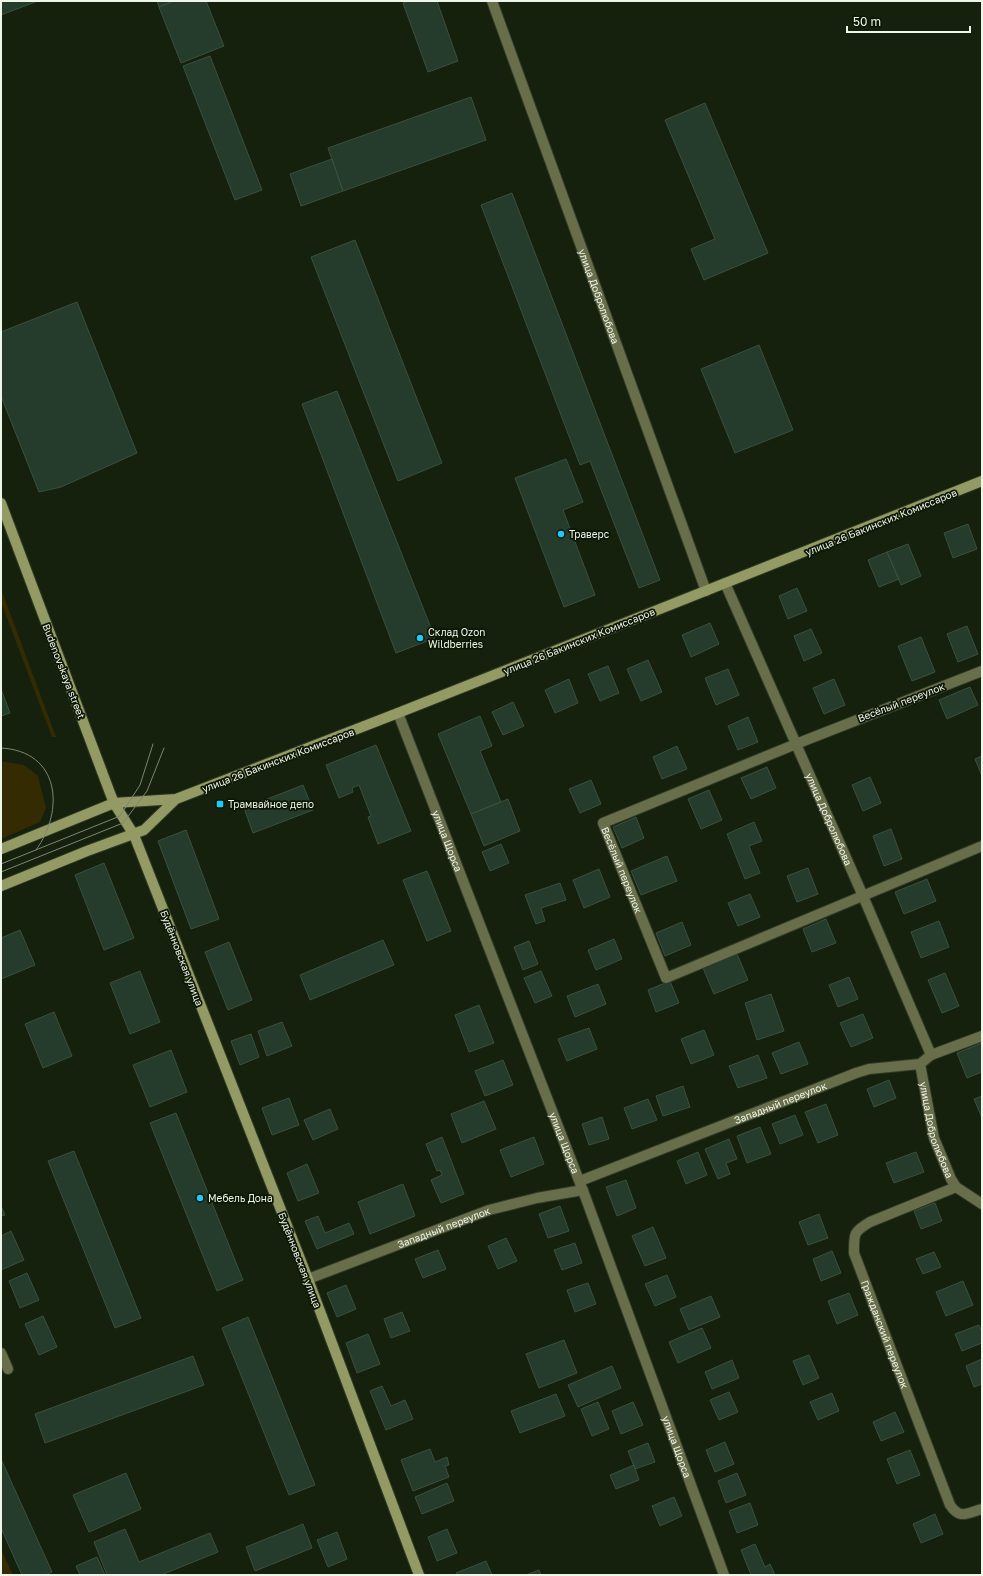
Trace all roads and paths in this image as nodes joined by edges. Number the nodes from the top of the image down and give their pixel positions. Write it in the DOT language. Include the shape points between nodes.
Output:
graph roads {
  1 [pos="492,1"];
  2 [pos="982,481"];
  3 [pos="1,503"];
  4 [pos="725,583"];
  5 [pos="706,591"];
  6 [pos="982,671"];
  7 [pos="398,713"];
  8 [pos="796,744"];
  9 [pos="176,799"];
  10 [pos="114,803"];
  11 [pos="134,835"];
  12 [pos="982,846"];
  13 [pos="1,850"];
  14 [pos="1,886"];
  15 [pos="863,896"];
  16 [pos="982,1036"];
  17 [pos="931,1055"];
  18 [pos="920,1064"];
  19 [pos="581,1185"];
  20 [pos="956,1187"];
  21 [pos="982,1204"];
  22 [pos="308,1279"];
  23 [pos="1,1353"];
  24 [pos="8,1369"];
  25 [pos="982,1509"];
  26 [pos="419,1575"];
  27 [pos="724,1575"];
  1 -- 5 [label="street, улица Добролюбова"];
  2 -- 4 [label="street, улица 26 Бакинских Комиссаров"];
  3 -- 10 [label="street, Budenovskaya street"];
  4 -- 5 [label="street, улица 26 Бакинских Комиссаров"];
  4 -- 8 [label="street, улица Добролюбова"];
  5 -- 7 [label="street, улица 26 Бакинских Комиссаров"];
  6 -- 8 [label="street, Весёлый переулок"];
  7 -- 9 [label="street, улица 26 Бакинских Комиссаров"];
  7 -- 19 [label="street, улица Щорса"];
  8 -- 15 [label="street, улица Добролюбова"];
  8 -- 15 [label="street, Весёлый переулок" via="603,823 666,978"];
  9 -- 10 [label="street, улица 26 Бакинских Комиссаров"];
  9 -- 11 [label="street, улица 26 Бакинских Комиссаров" via="144,830"];
  10 -- 11 [label="street, Budenovskaya street"];
  10 -- 13 [label="street, улица 26 Бакинских Комиссаров"];
  11 -- 14 [label="street, улица 26 Бакинских Комиссаров"];
  11 -- 22 [label="street, Будённовская улица"];
  12 -- 15 [label="street, Весёлый переулок"];
  15 -- 17 [label="street, улица Добролюбова"];
  16 -- 17 [label="street"];
  17 -- 18 [label="street"];
  18 -- 19 [label="street, Западный переулок" via="869,1069 856,1073"];
  18 -- 20 [label="street, улица Добролюбова" via="934,1138"];
  19 -- 22 [label="street, Западный переулок" via="489,1210"];
  19 -- 27 [label="street, улица Щорса"];
  20 -- 21 [label="street, улица Добролюбова"];
  20 -- 25 [label="street, Гражданский переулок" via="858,1229 854,1238 854,1253 950,1505 955,1513 962,1515"];
  22 -- 26 [label="street, Будённовская улица"];
  23 -- 24 [label="street"];
}
